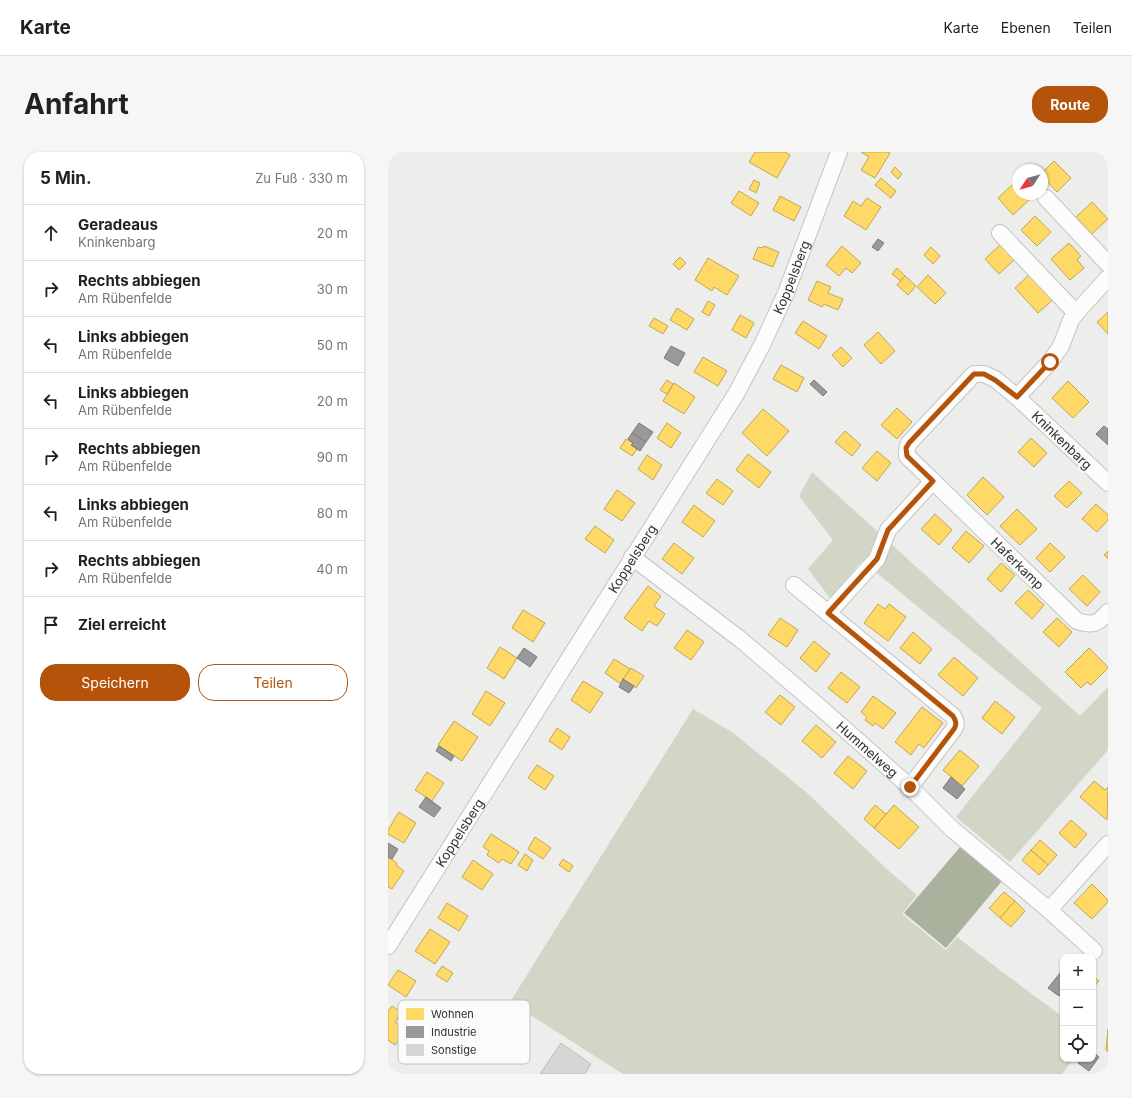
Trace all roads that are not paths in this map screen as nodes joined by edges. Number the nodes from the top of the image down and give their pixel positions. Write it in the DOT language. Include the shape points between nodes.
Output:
graph roads {
  1 [pos="839,152"];
  2 [pos="1048,200"];
  3 [pos="1000,233"];
  4 [pos="1108,264"];
  5 [pos="1108,278"];
  6 [pos="1076,313"];
  7 [pos="1004,387"];
  8 [pos="1017,397"];
  9 [pos="933,481"];
  10 [pos="1108,483"];
  11 [pos="632,557"];
  12 [pos="794,585"];
  13 [pos="1108,612"];
  14 [pos="828,613"];
  15 [pos="910,787"];
  16 [pos="1108,844"];
  17 [pos="1049,910"];
  18 [pos="388,946"];
  19 [pos="1094,951"];
  1 -- 11 [label="street, Koppelsberg" via="786,293 762,345 736,394"];
  2 -- 4 [label="street"];
  3 -- 6 [label="street"];
  5 -- 6 [label="street"];
  6 -- 8 [label="street" via="1050,362"];
  7 -- 8 [label="street, Kninkenbarg"];
  7 -- 9 [label="street, Haferkamp" via="984,374 974,374 909,443 906,448 907,456"];
  8 -- 10 [label="street, Kninkenbarg"];
  9 -- 13 [label="street, Haferkamp" via="1077,621 1091,624 1103,618"];
  9 -- 14 [label="street" via="888,530 877,559"];
  11 -- 15 [label="street, Hummelweg" via="740,639"];
  11 -- 18 [label="street, Koppelsberg"];
  12 -- 14 [label="street"];
  14 -- 15 [label="street" via="954,718 956,726"];
  15 -- 17 [label="street, Hummelweg" via="952,829"];
  16 -- 17 [label="street"];
  17 -- 19 [label="street, Hummelweg"];
}
